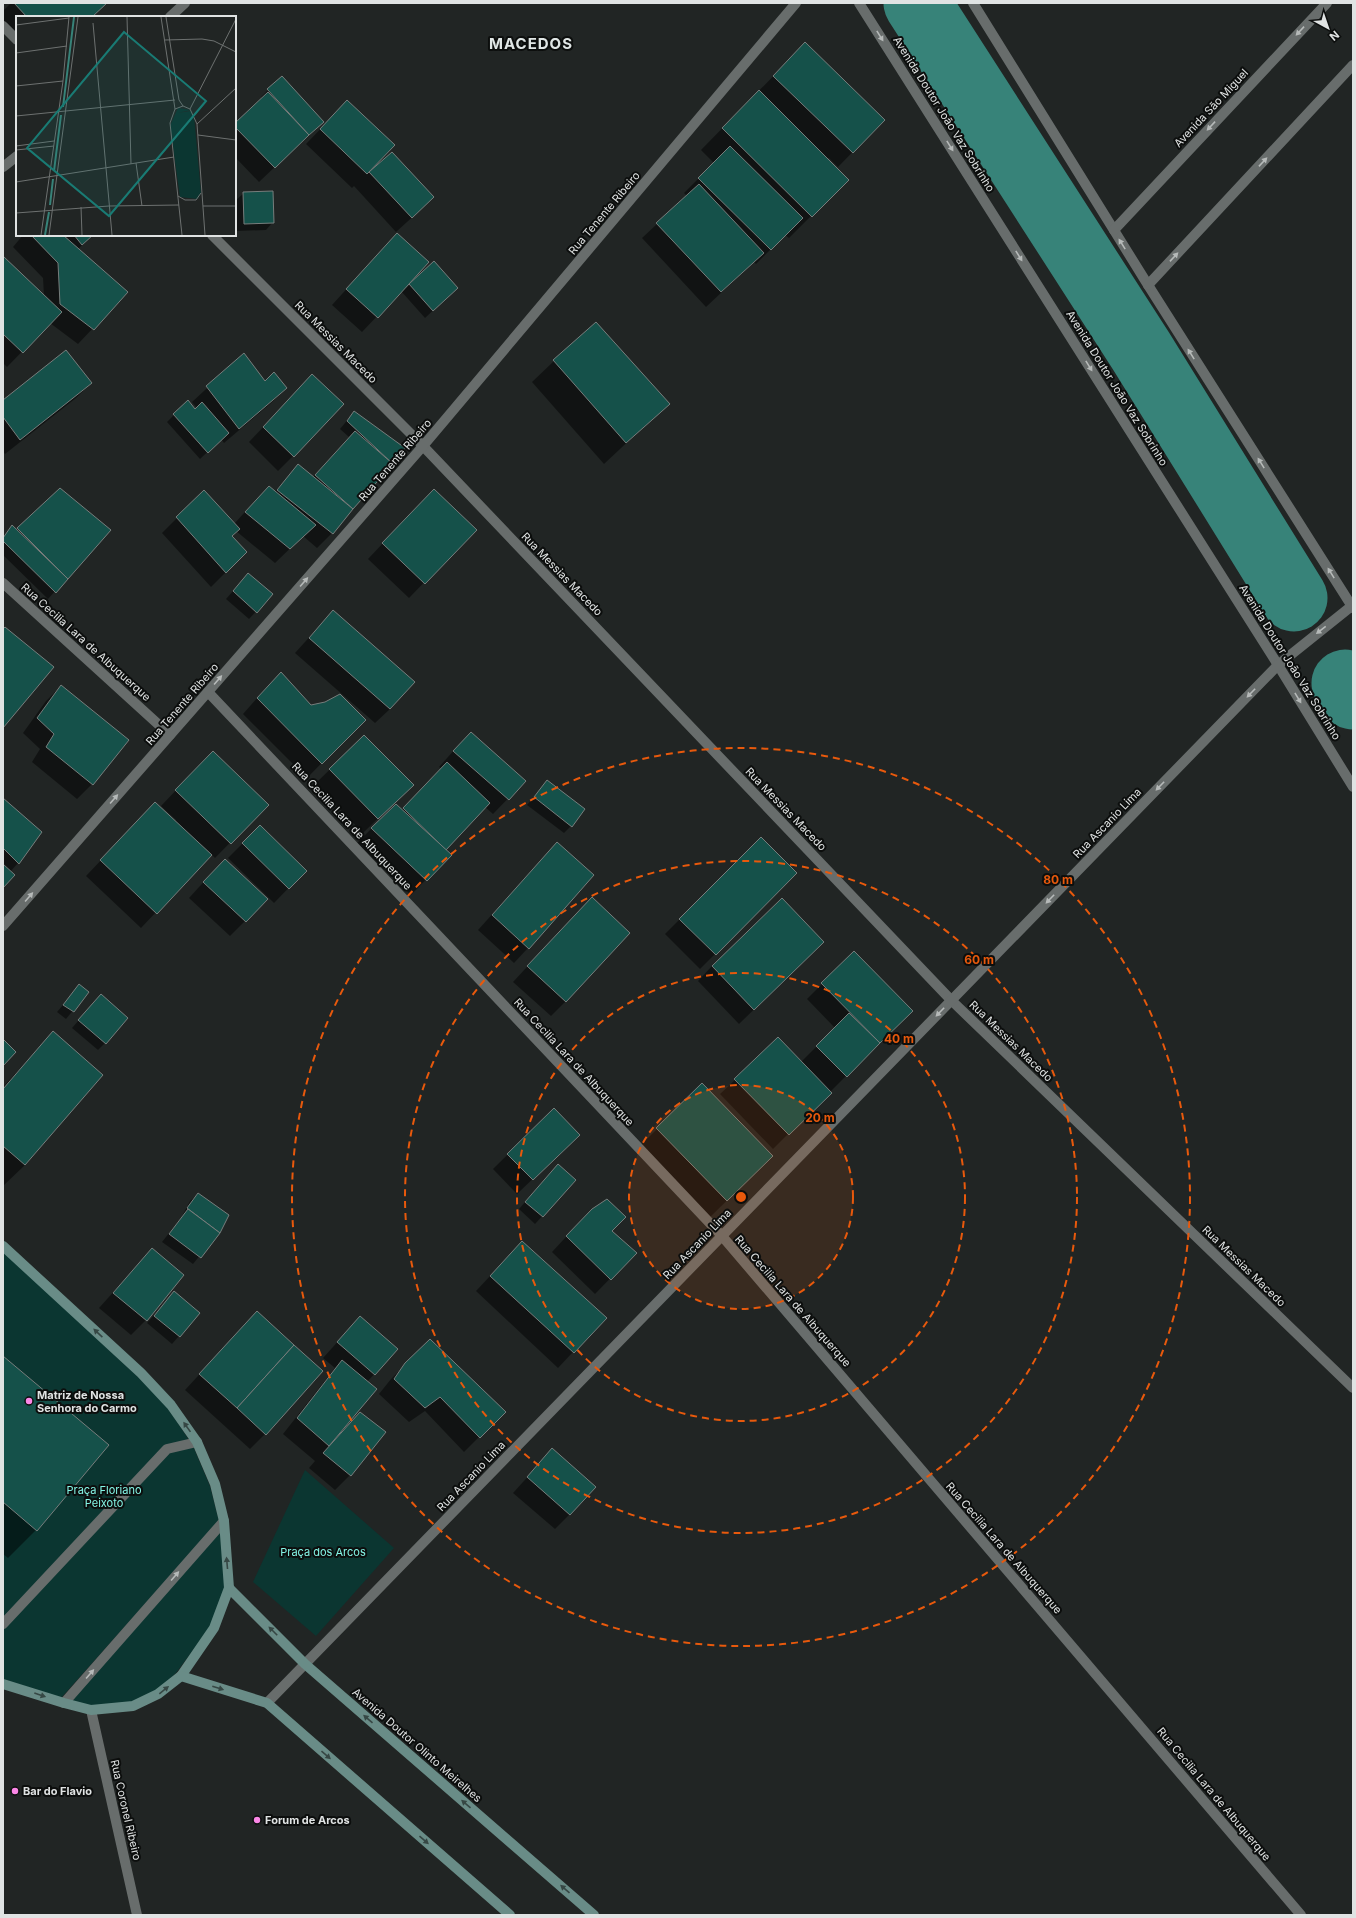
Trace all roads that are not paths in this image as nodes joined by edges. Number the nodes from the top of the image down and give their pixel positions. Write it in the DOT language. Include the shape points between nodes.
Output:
graph roads {
  1 [pos="185,3"];
  2 [pos="796,3"];
  3 [pos="859,3"];
  4 [pos="973,3"];
  5 [pos="1326,3"];
  6 [pos="171,16"];
  7 [pos="3,26"];
  8 [pos="16,39"];
  9 [pos="1353,65"];
  10 [pos="16,157"];
  11 [pos="3,167"];
  12 [pos="1114,230"];
  13 [pos="213,236"];
  14 [pos="1148,285"];
  15 [pos="423,446"];
  16 [pos="3,583"];
  17 [pos="1353,606"];
  18 [pos="1278,665"];
  19 [pos="208,692"];
  20 [pos="170,735"];
  21 [pos="1353,787"];
  22 [pos="3,926"];
  23 [pos="951,1000"];
  24 [pos="722,1236"];
  25 [pos="3,1246"];
  26 [pos="1353,1388"];
  27 [pos="198,1442"];
  28 [pos="224,1521"];
  29 [pos="229,1588"];
  30 [pos="3,1624"];
  31 [pos="305,1664"];
  32 [pos="181,1676"];
  33 [pos="3,1684"];
  34 [pos="267,1703"];
  35 [pos="64,1704"];
  36 [pos="91,1710"];
  37 [pos="137,1915"];
  38 [pos="510,1915"];
  39 [pos="594,1915"];
  40 [pos="1301,1915"];
  1 -- 6 [label="street"];
  2 -- 15 [label="street, Rua Tenente Ribeiro"];
  3 -- 18 [label="street, Avenida Doutor João Vaz Sobrinho, one-way"];
  4 -- 12 [label="street"];
  5 -- 12 [label="street, Avenida São Miguel, one-way"];
  7 -- 8 [label="street"];
  14 -- 9 [label="street, one-way"];
  10 -- 11 [label="street"];
  14 -- 12 [label="street, one-way"];
  13 -- 15 [label="street, Rua Messias Macedo"];
  17 -- 14 [label="street, one-way"];
  19 -- 15 [label="street, Rua Tenente Ribeiro, one-way"];
  15 -- 23 [label="street, Rua Messias Macedo"];
  16 -- 20 [label="street, Rua Cecilia Lara de Albuquerque"];
  17 -- 18 [label="street, Rua Ascanio Lima, one-way"];
  18 -- 21 [label="street, Avenida Doutor João Vaz Sobrinho, one-way"];
  18 -- 23 [label="street, Rua Ascanio Lima, one-way"];
  19 -- 20 [label="street, Rua Tenente Ribeiro"];
  19 -- 24 [label="street, Rua Cecilia Lara de Albuquerque"];
  22 -- 20 [label="street, Rua Tenente Ribeiro, one-way"];
  23 -- 24 [label="street, Rua Ascanio Lima, one-way"];
  23 -- 26 [label="street, Rua Messias Macedo"];
  24 -- 31 [label="street, Rua Ascanio Lima"];
  24 -- 40 [label="street, Rua Cecilia Lara de Albuquerque"];
  27 -- 25 [label="main road, one-way" via="171,1405 140,1373"];
  27 -- 28 [label="main road" via="215,1484"];
  27 -- 30 [label="street" via="167,1449"];
  29 -- 28 [label="main road, one-way"];
  35 -- 28 [label="street, one-way"];
  31 -- 29 [label="main road, Avenida Doutor Olinto Meirelhes, one-way"];
  29 -- 32 [label="main road" via="214,1628"];
  31 -- 34 [label="street, Rua Ascanio Lima"];
  39 -- 31 [label="main road, Avenida Doutor Olinto Meirelhes, one-way"];
  32 -- 34 [label="main road, one-way"];
  36 -- 32 [label="main road, one-way" via="134,1706 158,1694"];
  33 -- 35 [label="main road, one-way"];
  34 -- 38 [label="main road, one-way"];
  35 -- 36 [label="main road"];
  36 -- 37 [label="street, Rua Coronel Ribeiro"];
}
